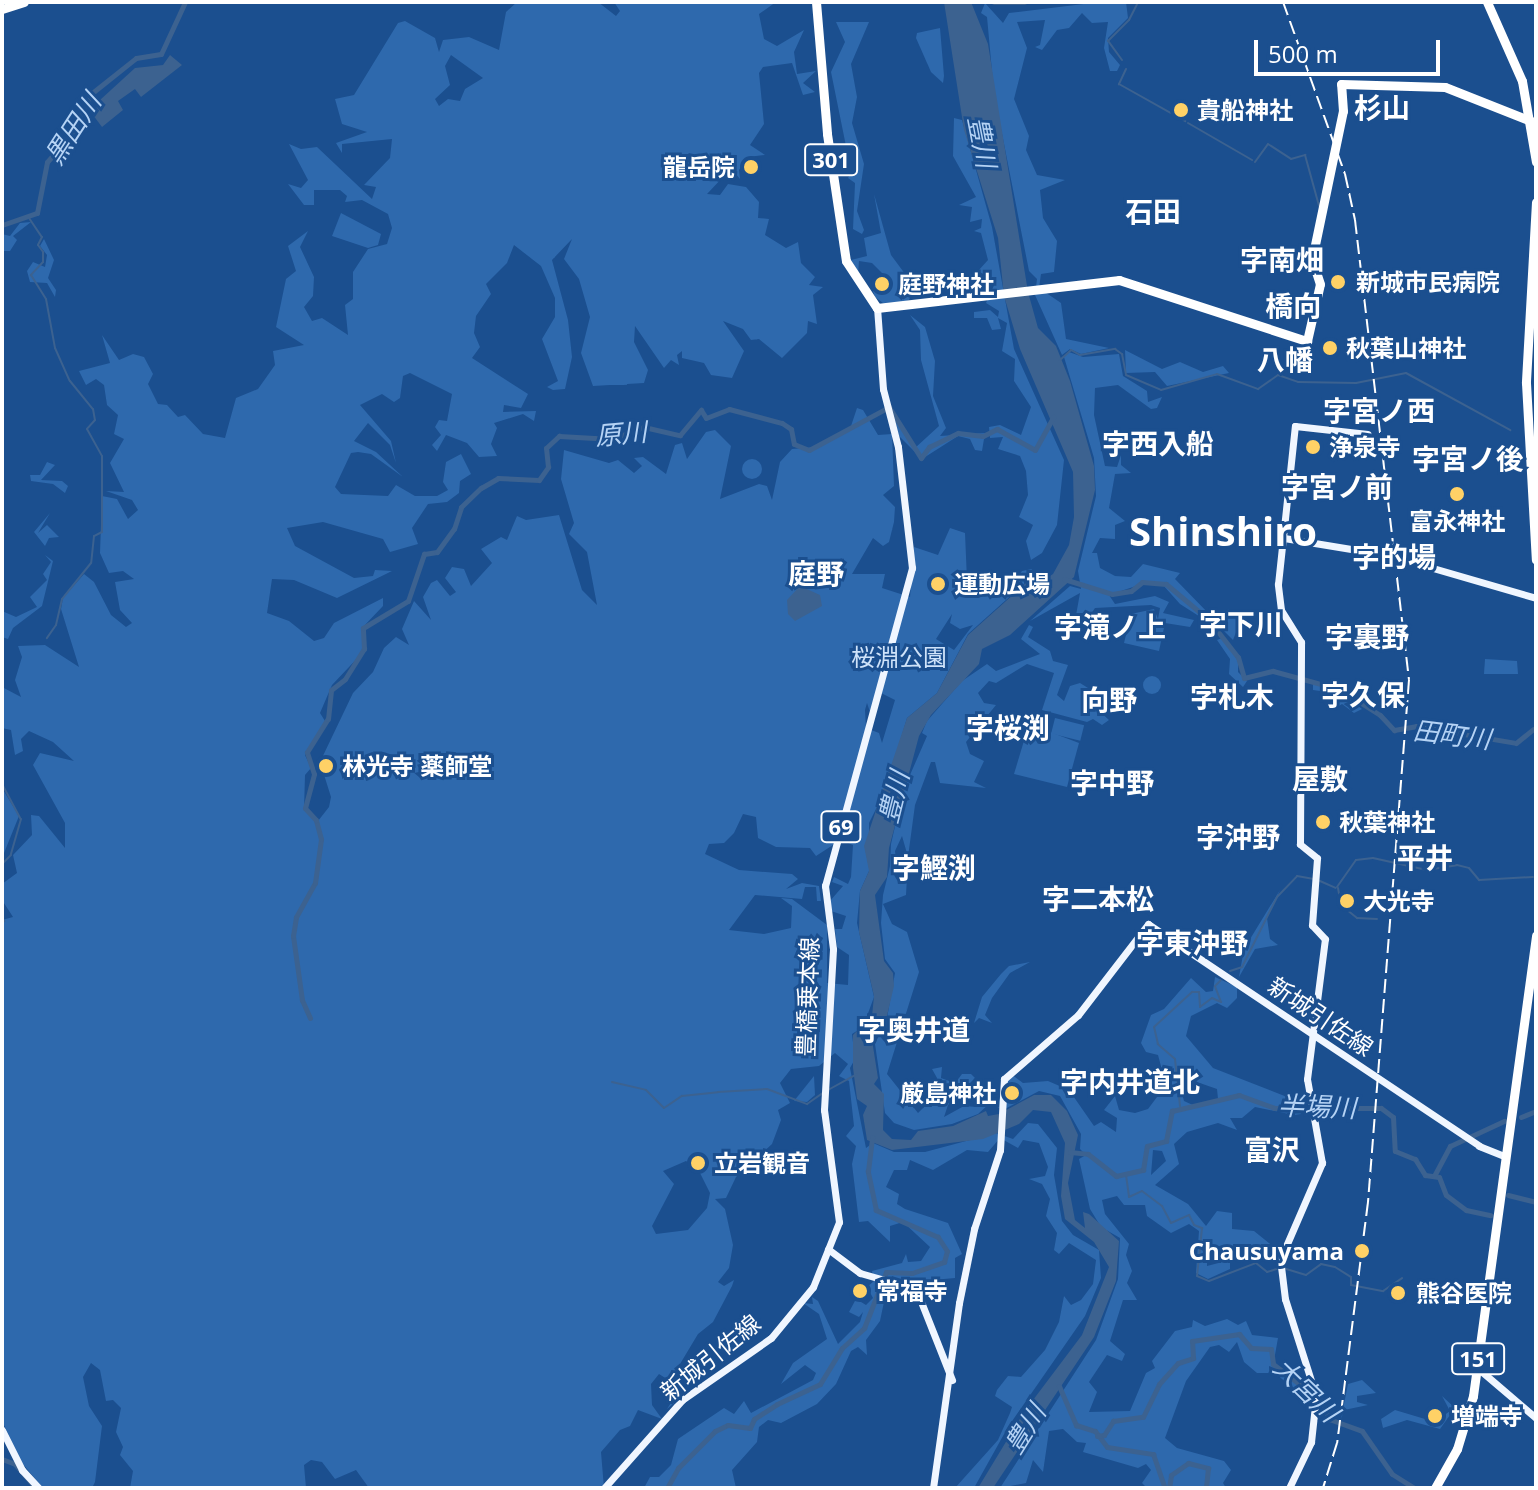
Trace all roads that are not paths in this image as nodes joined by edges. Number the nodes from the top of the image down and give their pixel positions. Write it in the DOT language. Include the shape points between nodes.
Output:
graph roads {
  1 [pos="24,2"];
  2 [pos="816,2"];
  3 [pos="1487,2"];
  4 [pos="2,9"];
  5 [pos="1534,123"];
  6 [pos="1536,162"];
  7 [pos="1536,202"];
  8 [pos="877,308"];
  9 [pos="1368,434"];
  10 [pos="1284,538"];
  11 [pos="1536,560"];
  12 [pos="1536,598"];
  13 [pos="1536,935"];
  14 [pos="1312,1033"];
  15 [pos="1506,1157"];
  16 [pos="828,1249"];
  17 [pos="1475,1366"];
  18 [pos="952,1380"];
  19 [pos="1536,1418"];
  20 [pos="2,1430"];
  21 [pos="39,1488"];
  22 [pos="604,1488"];
  23 [pos="933,1488"];
  24 [pos="1289,1488"];
  25 [pos="1432,1488"];
  1 -- 4 [label="highway"];
  2 -- 8 [label="highway, 301" via="827,134 845,253 853,276"];
  3 -- 5 [label="highway" via="1522,81"];
  5 -- 6 [label="highway"];
  5 -- 8 [label="highway" via="1445,87 1341,84 1336,148 1312,259 1320,284 1307,341 1144,284 1102,279"];
  7 -- 11 [label="highway" via="1526,383"];
  8 -- 16 [label="main road, 豊橋乗本線 / 69" via="911,574 825,886 833,949 824,1110 839,1212"];
  9 -- 10 [label="main road" via="1295,426"];
  10 -- 12 [label="main road" via="1388,555"];
  10 -- 14 [label="main road" via="1278,597 1301,642 1300,842 1317,856 1312,928 1325,942"];
  13 -- 15 [label="highway, 151"];
  14 -- 15 [label="main road, 新城引佐線" via="1468,1139"];
  14 -- 18 [label="main road, 新城引佐線" via="1148,924 1078,1015 1007,1074 1001,1094 1001,1141 972,1237"];
  14 -- 24 [label="main road" via="1309,1107 1322,1163 1284,1244 1280,1266 1316,1398 1311,1442"];
  15 -- 17 [label="highway, 151"];
  16 -- 18 [label="main road" via="873,1277 909,1284 919,1294"];
  16 -- 22 [label="main road, 新城引佐線" via="813,1287 771,1338 682,1400"];
  17 -- 19 [label="main road"];
  17 -- 25 [label="highway, 151" via="1457,1440"];
  18 -- 23 [label="main road"];
  20 -- 21 [label="main road" via="22,1470"];
}
